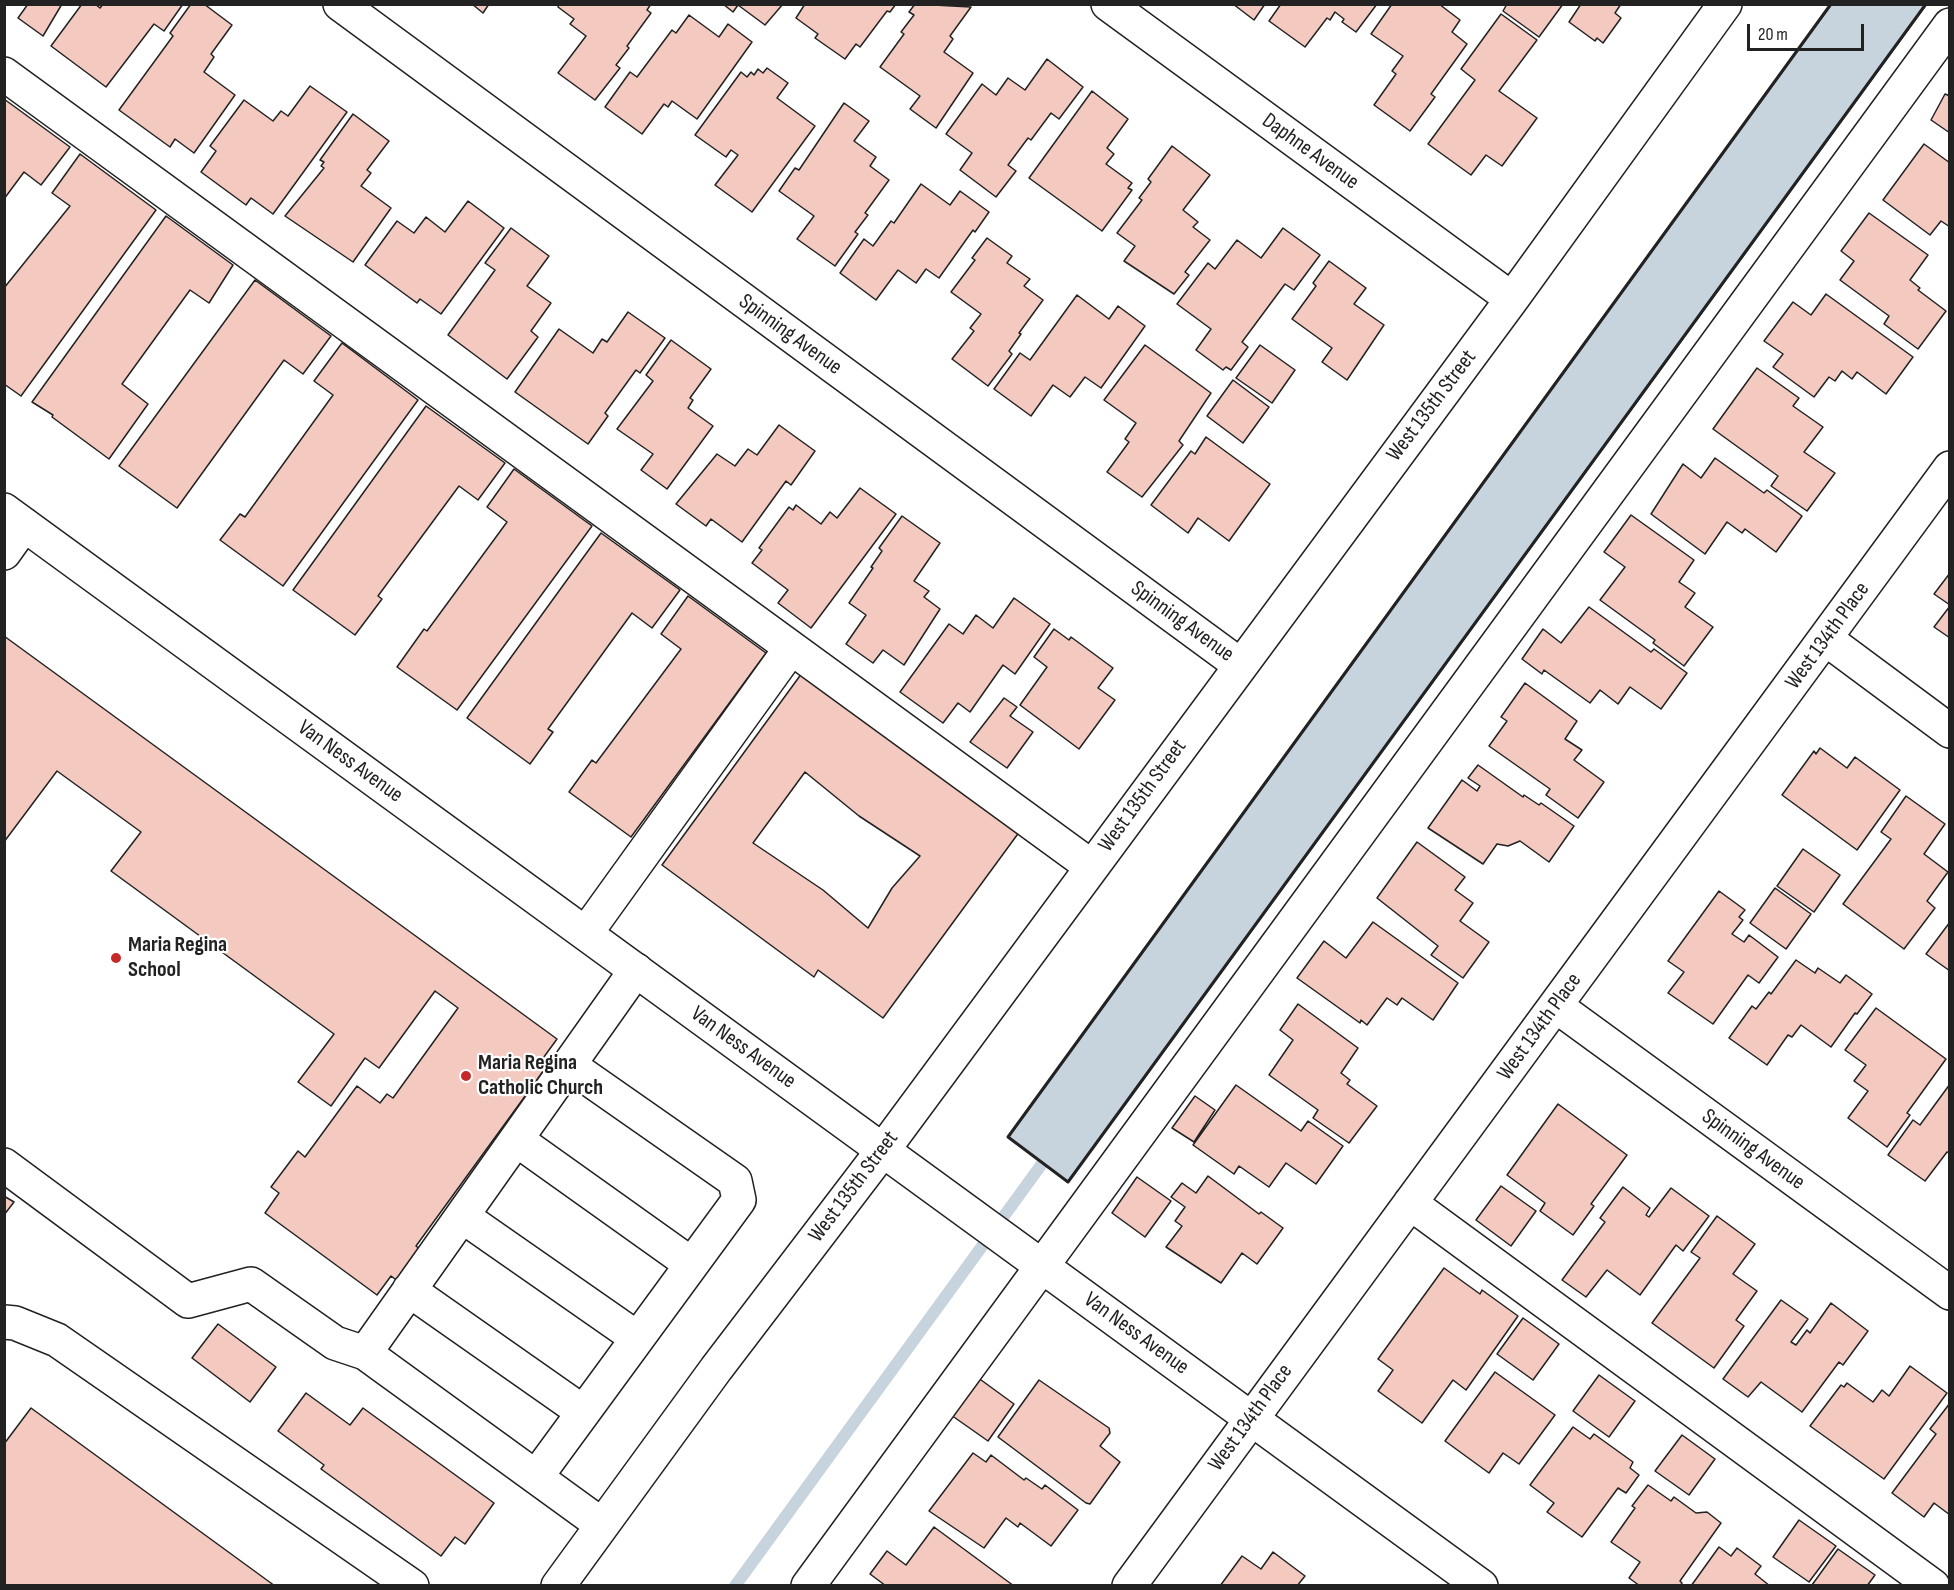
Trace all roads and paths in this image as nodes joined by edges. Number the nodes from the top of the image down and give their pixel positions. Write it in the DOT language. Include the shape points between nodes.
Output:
graph roads {
  1 [pos="340,4"];
  2 [pos="1108,4"];
  3 [pos="1725,4"];
  4 [pos="1950,25"];
  5 [pos="4,74"];
  6 [pos="1512,299"];
  7 [pos="1950,468"];
  8 [pos="14,517"];
  9 [pos="4,553"];
  10 [pos="1826,639"];
  11 [pos="791,648"];
  12 [pos="1240,665"];
  13 [pos="1950,731"];
  14 [pos="1092,867"];
  15 [pos="586,933"];
  16 [pos="636,970"];
  17 [pos="1556,1006"];
  18 [pos="569,1065"];
  19 [pos="516,1140"];
  20 [pos="883,1150"];
  21 [pos="4,1165"];
  22 [pos="1410,1203"];
  23 [pos="462,1216"];
  24 [pos="1030,1257"];
  25 [pos="691,1264"];
  26 [pos="410,1290"];
  27 [pos="1950,1293"];
  28 [pos="4,1322"];
  29 [pos="637,1338"];
  30 [pos="365,1353"];
  31 [pos="583,1412"];
  32 [pos="1251,1418"];
  33 [pos="536,1477"];
  34 [pos="602,1525"];
  35 [pos="412,1586"];
  36 [pos="558,1586"];
  37 [pos="808,1586"];
  38 [pos="1129,1586"];
  39 [pos="1481,1586"];
  40 [pos="1933,1586"];
  1 -- 12 [label="street, Spinning Avenue"];
  2 -- 6 [label="street, Daphne Avenue"];
  3 -- 6 [label="street, West 135th Street"];
  4 -- 24 [label="street"];
  5 -- 11 [label="street"];
  6 -- 12 [label="street, West 135th Street"];
  7 -- 10 [label="street, West 134th Place"];
  8 -- 9 [label="street"];
  8 -- 15 [label="street, Van Ness Avenue"];
  10 -- 13 [label="street"];
  10 -- 17 [label="street, West 134th Place"];
  11 -- 14 [label="street"];
  11 -- 15 [label="street"];
  12 -- 14 [label="street, West 135th Street"];
  14 -- 20 [label="street, West 135th Street"];
  15 -- 16 [label="street, Van Ness Avenue"];
  16 -- 18 [label="street"];
  16 -- 20 [label="street, Van Ness Avenue"];
  17 -- 22 [label="street, West 134th Place"];
  17 -- 27 [label="street, Spinning Avenue"];
  18 -- 19 [label="street"];
  18 -- 25 [label="street" via="735,1181 739,1200"];
  19 -- 23 [label="street"];
  19 -- 25 [label="street"];
  20 -- 24 [label="street, Van Ness Avenue"];
  20 -- 34 [label="street, West 135th Street"];
  21 -- 30 [label="street" via="188,1301 251,1284 335,1343"];
  22 -- 32 [label="street, West 134th Place"];
  22 -- 40 [label="street"];
  23 -- 26 [label="street"];
  23 -- 29 [label="street"];
  24 -- 32 [label="street, Van Ness Avenue"];
  24 -- 37 [label="street"];
  25 -- 29 [label="street"];
  26 -- 30 [label="street"];
  26 -- 31 [label="street"];
  28 -- 35 [label="street" via="57,1340"];
  29 -- 31 [label="street"];
  30 -- 33 [label="street"];
  31 -- 33 [label="street"];
  32 -- 38 [label="street, West 134th Place"];
  32 -- 39 [label="street, Van Ness Avenue"];
  33 -- 34 [label="street"];
  34 -- 36 [label="street, West 135th Street"];
}
